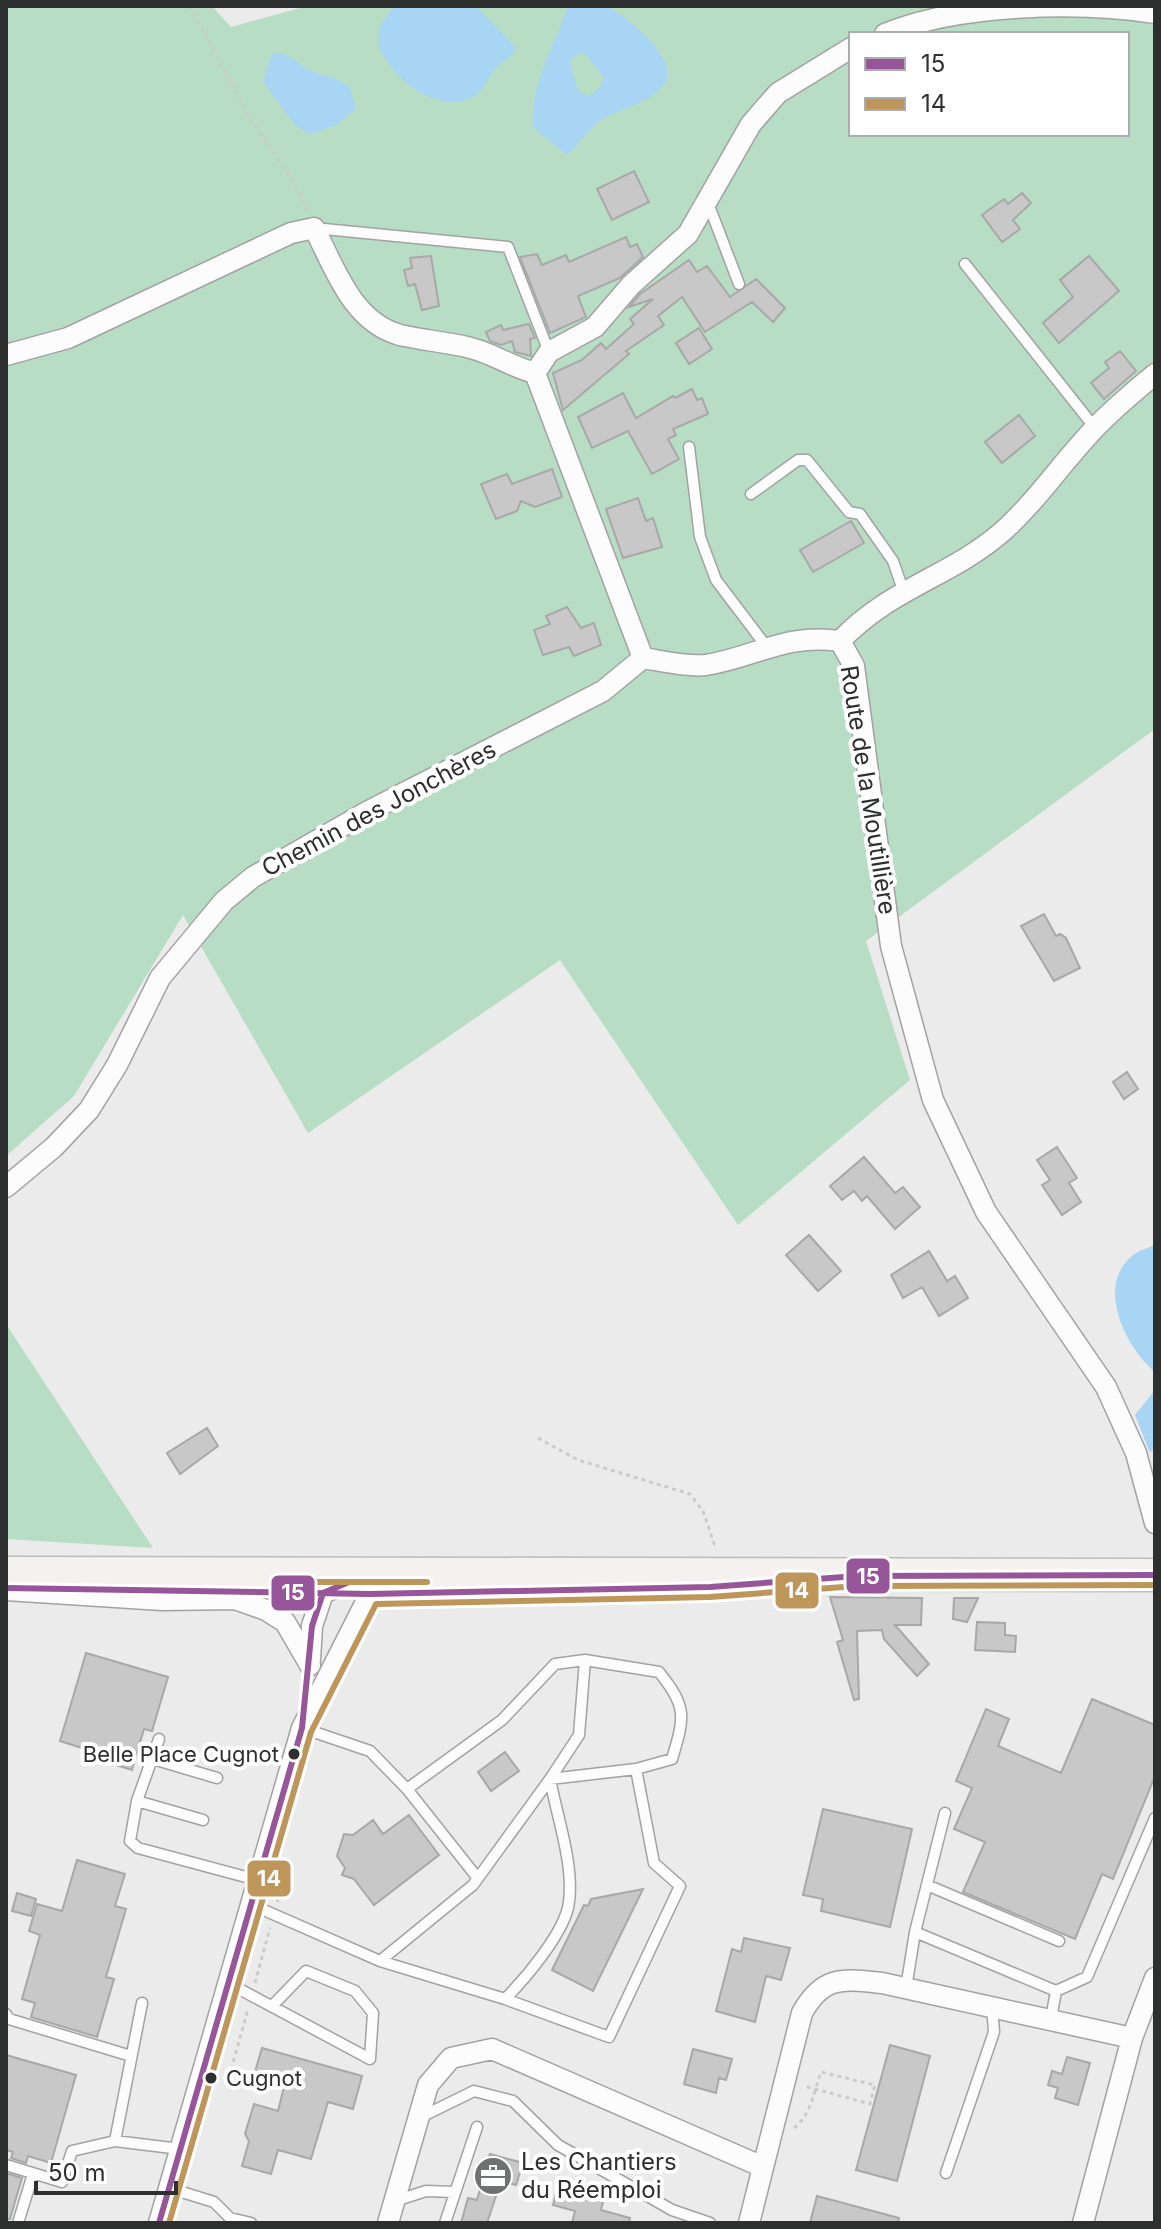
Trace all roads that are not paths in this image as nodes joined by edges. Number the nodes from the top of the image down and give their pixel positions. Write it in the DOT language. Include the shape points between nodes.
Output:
graph roads {
  1 [pos="1155,13"];
  2 [pos="891,32"];
  3 [pos="849,49"];
  4 [pos="707,201"];
  5 [pos="314,228"];
  6 [pos="965,264"];
  7 [pos="739,284"];
  8 [pos="549,352"];
  9 [pos="6,355"];
  10 [pos="535,373"];
  11 [pos="1155,374"];
  12 [pos="1095,428"];
  13 [pos="689,447"];
  14 [pos="751,494"];
  15 [pos="903,590"];
  16 [pos="840,641"];
  17 [pos="766,646"];
  18 [pos="643,658"];
  19 [pos="6,1187"];
  20 [pos="1155,1523"];
  21 [pos="281,1572"];
  22 [pos="6,1573"];
  23 [pos="551,1573"];
  24 [pos="1155,1575"];
  25 [pos="857,1576"];
  26 [pos="6,1589"];
  27 [pos="347,1589"];
  28 [pos="585,1660"];
  29 [pos="310,1665"];
  30 [pos="302,1728"];
  31 [pos="159,1739"];
  32 [pos="153,1759"];
  33 [pos="636,1769"];
  34 [pos="217,1778"];
  35 [pos="550,1779"];
  36 [pos="407,1789"];
  37 [pos="137,1801"];
  38 [pos="945,1813"];
  39 [pos="1155,1818"];
  40 [pos="203,1820"];
  41 [pos="476,1876"];
  42 [pos="257,1880"];
  43 [pos="927,1885"];
  44 [pos="250,1904"];
  45 [pos="915,1932"];
  46 [pos="1059,1941"];
  47 [pos="380,1961"];
  48 [pos="1155,1978"];
  49 [pos="228,1983"];
  50 [pos="906,1988"];
  51 [pos="1056,1991"];
  52 [pos="505,1999"];
  53 [pos="142,2003"];
  54 [pos="273,2005"];
  55 [pos="992,2006"];
  56 [pos="6,2014"];
  57 [pos="1051,2019"];
  58 [pos="1132,2038"];
  59 [pos="131,2056"];
  60 [pos="419,2118"];
  61 [pos="477,2127"];
  62 [pos="115,2141"];
  63 [pos="180,2149"];
  64 [pos="6,2165"];
  65 [pos="763,2167"];
  66 [pos="946,2173"];
  67 [pos="33,2174"];
  68 [pos="169,2188"];
  69 [pos="455,2192"];
  70 [pos="394,2202"];
  71 [pos="18,2223"];
  72 [pos="159,2223"];
  73 [pos="251,2223"];
  74 [pos="388,2223"];
  75 [pos="445,2223"];
  76 [pos="710,2223"];
  77 [pos="749,2223"];
  78 [pos="1083,2223"];
  1 -- 2 [label="street" via="1035,7 928,19"];
  3 -- 4 [label="street" via="778,93 751,124"];
  4 -- 7 [label="lane"];
  4 -- 8 [label="street" via="688,234 631,285 595,327"];
  5 -- 8 [label="lane" via="508,247"];
  5 -- 9 [label="street" via="291,233 68,338"];
  5 -- 10 [label="street" via="356,307 373,324 470,348"];
  6 -- 12 [label="lane"];
  8 -- 10 [label="street"];
  10 -- 18 [label="street"];
  11 -- 12 [label="street"];
  12 -- 15 [label="street" via="1000,534 957,564"];
  13 -- 17 [label="lane" via="700,537 716,580"];
  14 -- 15 [label="lane" via="798,460 807,460 849,512 860,514 893,561"];
  15 -- 16 [label="street"];
  16 -- 17 [label="street, Route de la Moutillière" via="815,637"];
  16 -- 20 [label="street, Route de la Moutillière" via="854,666 891,946 933,1100 986,1212 1106,1387 1136,1453"];
  17 -- 18 [label="street, Route de la Moutillière" via="704,665"];
  18 -- 19 [label="street, Chemin des Jonchères" via="603,691 367,812 253,877 224,901 160,978 89,1110"];
  21 -- 22 [label="main road"];
  21 -- 23 [label="main road"];
  21 -- 27 [label="street"];
  23 -- 25 [label="main road"];
  23 -- 27 [label="street" via="483,1583"];
  24 -- 25 [label="main road"];
  25 -- 27 [label="main road" via="710,1587"];
  26 -- 27 [label="main road"];
  26 -- 29 [label="street" via="162,1600 235,1599 285,1622"];
  27 -- 29 [label="street" via="312,1626"];
  27 -- 30 [label="street"];
  28 -- 33 [label="lane" via="659,1672 681,1699 683,1723 672,1759"];
  28 -- 35 [label="lane" via="579,1735"];
  28 -- 36 [label="lane" via="555,1664 502,1720"];
  29 -- 30 [label="street"];
  30 -- 36 [label="lane" via="370,1751"];
  30 -- 42 [label="street"];
  31 -- 32 [label="lane"];
  32 -- 34 [label="lane"];
  32 -- 37 [label="lane"];
  33 -- 35 [label="lane"];
  33 -- 52 [label="lane" via="654,1863 680,1886 609,2037"];
  35 -- 41 [label="lane"];
  35 -- 52 [label="lane" via="570,1885 569,1906 534,1970"];
  36 -- 41 [label="lane"];
  37 -- 40 [label="lane"];
  37 -- 42 [label="lane" via="130,1841 138,1848"];
  38 -- 43 [label="lane"];
  39 -- 51 [label="lane" via="1087,1977"];
  41 -- 47 [label="lane" via="473,1885"];
  42 -- 44 [label="street"];
  43 -- 45 [label="lane"];
  43 -- 46 [label="lane"];
  44 -- 47 [label="lane"];
  44 -- 49 [label="street"];
  45 -- 50 [label="lane"];
  45 -- 51 [label="lane"];
  47 -- 52 [label="lane"];
  48 -- 58 [label="street"];
  49 -- 54 [label="lane"];
  49 -- 63 [label="street"];
  50 -- 55 [label="street"];
  50 -- 65 [label="street" via="842,1979 810,1998"];
  51 -- 57 [label="lane"];
  53 -- 59 [label="lane"];
  54 -- 54 [label="lane" via="328,2036 370,2059 373,2013 355,1991 306,1971"];
  55 -- 57 [label="street"];
  55 -- 66 [label="lane" via="994,2032"];
  56 -- 59 [label="lane"];
  57 -- 58 [label="street"];
  58 -- 78 [label="street"];
  59 -- 62 [label="lane"];
  60 -- 65 [label="street" via="428,2085 451,2058 492,2049"];
  60 -- 70 [label="street"];
  60 -- 76 [label="lane" via="474,2091 513,2101 558,2145 672,2210"];
  61 -- 69 [label="lane"];
  62 -- 63 [label="lane"];
  62 -- 67 [label="lane" via="72,2151 62,2182"];
  63 -- 68 [label="street"];
  64 -- 67 [label="lane"];
  65 -- 77 [label="street"];
  67 -- 71 [label="lane"];
  68 -- 72 [label="street"];
  68 -- 73 [label="lane" via="214,2202 230,2218"];
  69 -- 70 [label="lane" via="426,2191"];
  69 -- 75 [label="lane"];
  70 -- 74 [label="street"];
}
